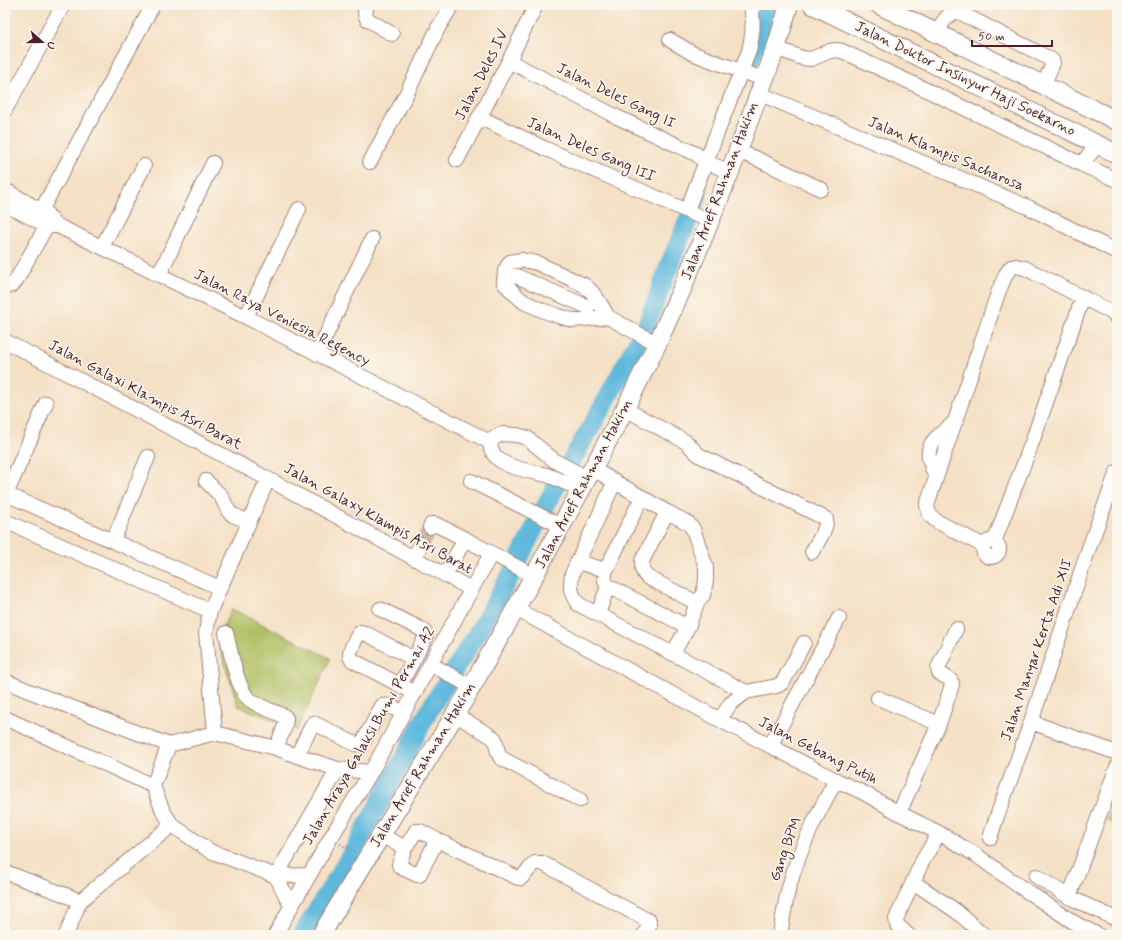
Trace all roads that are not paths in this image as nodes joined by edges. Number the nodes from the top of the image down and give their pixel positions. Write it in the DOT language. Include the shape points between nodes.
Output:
graph roads {
  1 [pos="63,5"];
  2 [pos="153,5"];
  3 [pos="368,5"];
  4 [pos="452,5"];
  5 [pos="536,5"];
  6 [pos="751,5"];
  7 [pos="789,5"];
  8 [pos="813,5"];
  9 [pos="879,5"];
  10 [pos="936,33"];
  11 [pos="392,34"];
  12 [pos="670,40"];
  13 [pos="784,51"];
  14 [pos="509,61"];
  15 [pos="743,72"];
  16 [pos="760,83"];
  17 [pos="1043,86"];
  18 [pos="5,110"];
  19 [pos="480,117"];
  20 [pos="1117,121"];
  21 [pos="1098,144"];
  22 [pos="737,151"];
  23 [pos="1117,154"];
  24 [pos="457,160"];
  25 [pos="370,162"];
  26 [pos="213,163"];
  27 [pos="1081,164"];
  28 [pos="144,166"];
  29 [pos="715,166"];
  30 [pos="1117,180"];
  31 [pos="821,189"];
  32 [pos="5,190"];
  33 [pos="5,204"];
  34 [pos="300,209"];
  35 [pos="696,215"];
  36 [pos="47,220"];
  37 [pos="372,239"];
  38 [pos="102,247"];
  39 [pos="1117,252"];
  40 [pos="505,270"];
  41 [pos="160,275"];
  42 [pos="5,285"];
  43 [pos="1083,297"];
  44 [pos="590,308"];
  45 [pos="1116,315"];
  46 [pos="608,317"];
  47 [pos="246,318"];
  48 [pos="647,339"];
  49 [pos="5,341"];
  50 [pos="317,354"];
  51 [pos="46,403"];
  52 [pos="625,409"];
  53 [pos="490,442"];
  54 [pos="148,457"];
  55 [pos="551,457"];
  56 [pos="1117,472"];
  57 [pos="542,474"];
  58 [pos="583,477"];
  59 [pos="268,479"];
  60 [pos="206,481"];
  61 [pos="471,481"];
  62 [pos="615,481"];
  63 [pos="6,496"];
  64 [pos="642,497"];
  65 [pos="667,512"];
  66 [pos="548,520"];
  67 [pos="5,521"];
  68 [pos="249,522"];
  69 [pos="430,527"];
  70 [pos="465,539"];
  71 [pos="112,541"];
  72 [pos="421,544"];
  73 [pos="812,552"];
  74 [pos="497,557"];
  75 [pos="414,558"];
  76 [pos="577,562"];
  77 [pos="606,570"];
  78 [pos="530,574"];
  79 [pos="445,575"];
  80 [pos="608,586"];
  81 [pos="220,588"];
  82 [pos="471,589"];
  83 [pos="697,604"];
  84 [pos="380,609"];
  85 [pos="516,609"];
  86 [pos="210,611"];
  87 [pos="598,614"];
  88 [pos="839,618"];
  89 [pos="688,626"];
  90 [pos="956,629"];
  91 [pos="226,633"];
  92 [pos="804,643"];
  93 [pos="673,653"];
  94 [pos="414,659"];
  95 [pos="438,663"];
  96 [pos="468,680"];
  97 [pos="5,681"];
  98 [pos="400,685"];
  99 [pos="746,692"];
  100 [pos="415,693"];
  101 [pos="878,698"];
  102 [pos="403,713"];
  103 [pos="456,715"];
  104 [pos="5,718"];
  105 [pos="720,720"];
  106 [pos="1031,722"];
  107 [pos="939,724"];
  108 [pos="215,733"];
  109 [pos="169,745"];
  110 [pos="770,746"];
  111 [pos="276,748"];
  112 [pos="1117,753"];
  113 [pos="296,756"];
  114 [pos="1117,767"];
  115 [pos="338,769"];
  116 [pos="371,772"];
  117 [pos="836,780"];
  118 [pos="153,786"];
  119 [pos="580,800"];
  120 [pos="898,813"];
  121 [pos="172,825"];
  122 [pos="939,833"];
  123 [pos="381,835"];
  124 [pos="990,838"];
  125 [pos="437,840"];
  126 [pos="405,848"];
  127 [pos="5,872"];
  128 [pos="309,875"];
  129 [pos="276,876"];
  130 [pos="1036,876"];
  131 [pos="912,882"];
  132 [pos="1069,896"];
  133 [pos="80,901"];
  134 [pos="291,906"];
  135 [pos="1116,920"];
  136 [pos="324,934"];
  137 [pos="904,934"];
  138 [pos="66,935"];
  139 [pos="275,935"];
  140 [pos="644,935"];
  141 [pos="780,935"];
  142 [pos="984,935"];
  143 [pos="1098,935"];
  1 -- 18 [label="street"];
  2 -- 36 [label="street"];
  3 -- 11 [label="street" via="364,13 367,19"];
  4 -- 25 [label="street"];
  5 -- 14 [label="street, Jalan Deles IV"];
  6 -- 15 [label="street" via="754,21 752,39"];
  7 -- 13 [label="main road, Jalan Arief Rahman Hakim"];
  8 -- 21 [label="main road, Jalan Doktor Insinyur Haji Soekarno"];
  9 -- 10 [label="main road, Jalan Doktor Insinyur Haji Soekarno"];
  10 -- 17 [label="main road, Jalan Doktor Insinyur Haji Soekarno"];
  10 -- 17 [label="street" via="948,15 958,12 1052,60 1054,63"];
  12 -- 15 [label="street, Jalan Klampis Sacharosa" via="692,53"];
  13 -- 16 [label="main road, Jalan Arief Rahman Hakim"];
  13 -- 27 [label="street" via="811,59 830,51 842,51"];
  14 -- 19 [label="street, Jalan Deles IV"];
  14 -- 29 [label="street, Jalan Deles Gang II" via="617,117 696,154"];
  15 -- 16 [label="street, Jalan Klampis Sacharosa"];
  15 -- 29 [label="street"];
  16 -- 22 [label="main road, Jalan Arief Rahman Hakim"];
  16 -- 39 [label="street, Jalan Klampis Sacharosa"];
  17 -- 20 [label="main road, Jalan Doktor Insinyur Haji Soekarno"];
  19 -- 24 [label="street, Jalan Deles IV"];
  19 -- 35 [label="street, Jalan Deles Gang III"];
  21 -- 23 [label="main road, Jalan Doktor Insinyur Haji Soekarno"];
  21 -- 27 [label="street"];
  22 -- 29 [label="main road, Jalan Arief Rahman Hakim"];
  22 -- 31 [label="street"];
  26 -- 41 [label="street"];
  27 -- 30 [label="street"];
  28 -- 38 [label="street"];
  29 -- 35 [label="main road, Jalan Arief Rahman Hakim"];
  29 -- 35 [label="street"];
  32 -- 36 [label="street, Jalan Raya Veniesia Regency"];
  33 -- 36 [label="street, Jalan Raya Veniesia Regency"];
  34 -- 47 [label="street"];
  35 -- 48 [label="main road, Jalan Arief Rahman Hakim" via="682,289"];
  36 -- 38 [label="street, Jalan Raya Veniesia Regency"];
  36 -- 42 [label="street" via="15,282 9,286"];
  37 -- 50 [label="street"];
  38 -- 41 [label="street, Jalan Raya Veniesia Regency"];
  40 -- 44 [label="street"];
  40 -- 44 [label="street" via="504,283 524,302 544,311 572,320"];
  40 -- 44 [label="street" via="510,262 522,260 537,263 589,289"];
  41 -- 47 [label="street, Jalan Raya Veniesia Regency"];
  43 -- 43 [label="street" via="1025,268 1011,267 1006,274 927,505 928,514 938,522 989,544 1031,445"];
  43 -- 45 [label="street"];
  44 -- 46 [label="street"];
  44 -- 46 [label="street"];
  46 -- 48 [label="street"];
  47 -- 50 [label="street, Jalan Raya Veniesia Regency"];
  48 -- 52 [label="main road, Jalan Arief Rahman Hakim"];
  49 -- 59 [label="street, Jalan Galaxi Klampis Asri Barat"];
  50 -- 53 [label="street, Jalan Raya Veniesia Regency"];
  51 -- 63 [label="street"];
  52 -- 58 [label="main road, Jalan Arief Rahman Hakim"];
  52 -- 73 [label="street" via="686,442 699,455 826,519 825,528"];
  53 -- 55 [label="street" via="503,434 516,435 527,438"];
  53 -- 57 [label="street" via="491,450 496,457 505,463"];
  54 -- 71 [label="street"];
  55 -- 57 [label="street"];
  55 -- 58 [label="street"];
  56 -- 106 [label="street, Jalan Manyar Kerta Adi XII"];
  57 -- 58 [label="street" via="564,482"];
  58 -- 62 [label="street"];
  58 -- 66 [label="main road, Jalan Arief Rahman Hakim"];
  59 -- 68 [label="street"];
  59 -- 75 [label="street, Jalan Galaxy Klampis Asri Barat"];
  60 -- 68 [label="street" via="221,496 229,512"];
  61 -- 66 [label="street"];
  62 -- 64 [label="street"];
  62 -- 76 [label="street"];
  63 -- 71 [label="street"];
  64 -- 65 [label="street"];
  64 -- 77 [label="street"];
  65 -- 83 [label="street" via="688,523 693,529 706,567 703,595"];
  65 -- 83 [label="street" via="642,561 643,572"];
  66 -- 78 [label="main road, Jalan Arief Rahman Hakim"];
  67 -- 86 [label="street"];
  68 -- 81 [label="street"];
  69 -- 70 [label="street" via="435,524"];
  70 -- 74 [label="street"];
  70 -- 79 [label="street"];
  71 -- 81 [label="street"];
  72 -- 75 [label="street"];
  74 -- 78 [label="street"];
  74 -- 82 [label="street, Jalan Araya Galaksi Bumi Permai A2"];
  75 -- 79 [label="street, Jalan Galaxy Klampis Asri Barat"];
  76 -- 77 [label="street"];
  76 -- 87 [label="street" via="570,587 572,596 578,604"];
  77 -- 80 [label="street" via="604,577"];
  78 -- 85 [label="main road, Jalan Arief Rahman Hakim"];
  79 -- 82 [label="street, Jalan Galaxy Klampis Asri Barat"];
  80 -- 87 [label="street"];
  80 -- 89 [label="street"];
  81 -- 86 [label="street"];
  82 -- 95 [label="street, Jalan Araya Galaksi Bumi Permai A2"];
  83 -- 89 [label="street"];
  84 -- 94 [label="street" via="423,630 426,634"];
  85 -- 96 [label="main road, Jalan Arief Rahman Hakim"];
  85 -- 105 [label="street, Jalan Gebang Putih"];
  86 -- 108 [label="street" via="206,632"];
  87 -- 93 [label="street"];
  88 -- 110 [label="street"];
  89 -- 93 [label="street"];
  90 -- 107 [label="street" via="938,668 938,673 952,682"];
  91 -- 111 [label="street" via="235,670 249,700 286,718"];
  92 -- 99 [label="street" via="783,682 777,686"];
  93 -- 99 [label="street"];
  94 -- 98 [label="street"];
  94 -- 98 [label="street" via="365,632 358,634 350,658"];
  95 -- 96 [label="street"];
  95 -- 100 [label="street, Jalan Araya Galaksi Bumi Permai A2"];
  96 -- 103 [label="main road, Jalan Arief Rahman Hakim"];
  97 -- 109 [label="street"];
  98 -- 100 [label="street"];
  99 -- 105 [label="street" via="730,704"];
  100 -- 102 [label="street, Jalan Araya Galaksi Bumi Permai A2"];
  101 -- 107 [label="street"];
  102 -- 113 [label="street" via="390,706 382,706 360,744 314,723"];
  102 -- 116 [label="street, Jalan Araya Galaksi Bumi Permai A2"];
  103 -- 119 [label="street" via="494,738 501,758"];
  103 -- 123 [label="main road, Jalan Arief Rahman Hakim"];
  104 -- 118 [label="street"];
  105 -- 110 [label="street, Jalan Gebang Putih"];
  106 -- 112 [label="street"];
  106 -- 124 [label="street, Jalan Manyar Kerta Adi XII"];
  107 -- 120 [label="street"];
  108 -- 109 [label="street"];
  108 -- 111 [label="street"];
  109 -- 118 [label="street"];
  110 -- 117 [label="street, Jalan Gebang Putih"];
  111 -- 113 [label="street"];
  113 -- 115 [label="street"];
  114 -- 132 [label="street"];
  115 -- 116 [label="street"];
  115 -- 129 [label="street"];
  116 -- 128 [label="street, Jalan Araya Galaksi Bumi Permai A2"];
  117 -- 120 [label="street, Jalan Gebang Putih"];
  117 -- 141 [label="street, Gang BPM" via="811,827 795,868 788,889"];
  118 -- 121 [label="street"];
  120 -- 122 [label="street, Jalan Gebang Putih"];
  121 -- 129 [label="street" via="210,851"];
  121 -- 133 [label="street"];
  122 -- 131 [label="street"];
  122 -- 143 [label="street, Jalan Gebang Putih" via="976,855 1078,925"];
  123 -- 126 [label="street"];
  123 -- 136 [label="main road, Jalan Arief Rahman Hakim"];
  125 -- 126 [label="street" via="416,831"];
  125 -- 126 [label="street" via="419,875 400,867"];
  125 -- 140 [label="street" via="518,878 522,878 535,863 542,863 648,921 649,926"];
  127 -- 133 [label="street"];
  128 -- 129 [label="street"];
  128 -- 134 [label="street, Jalan Araya Galaksi Bumi Permai A2"];
  129 -- 134 [label="street"];
  130 -- 132 [label="street"];
  131 -- 137 [label="street" via="896,919"];
  131 -- 142 [label="street" via="956,911"];
  132 -- 135 [label="street"];
  133 -- 138 [label="street"];
  134 -- 139 [label="street, Jalan Araya Galaksi Bumi Permai A2"];
}
